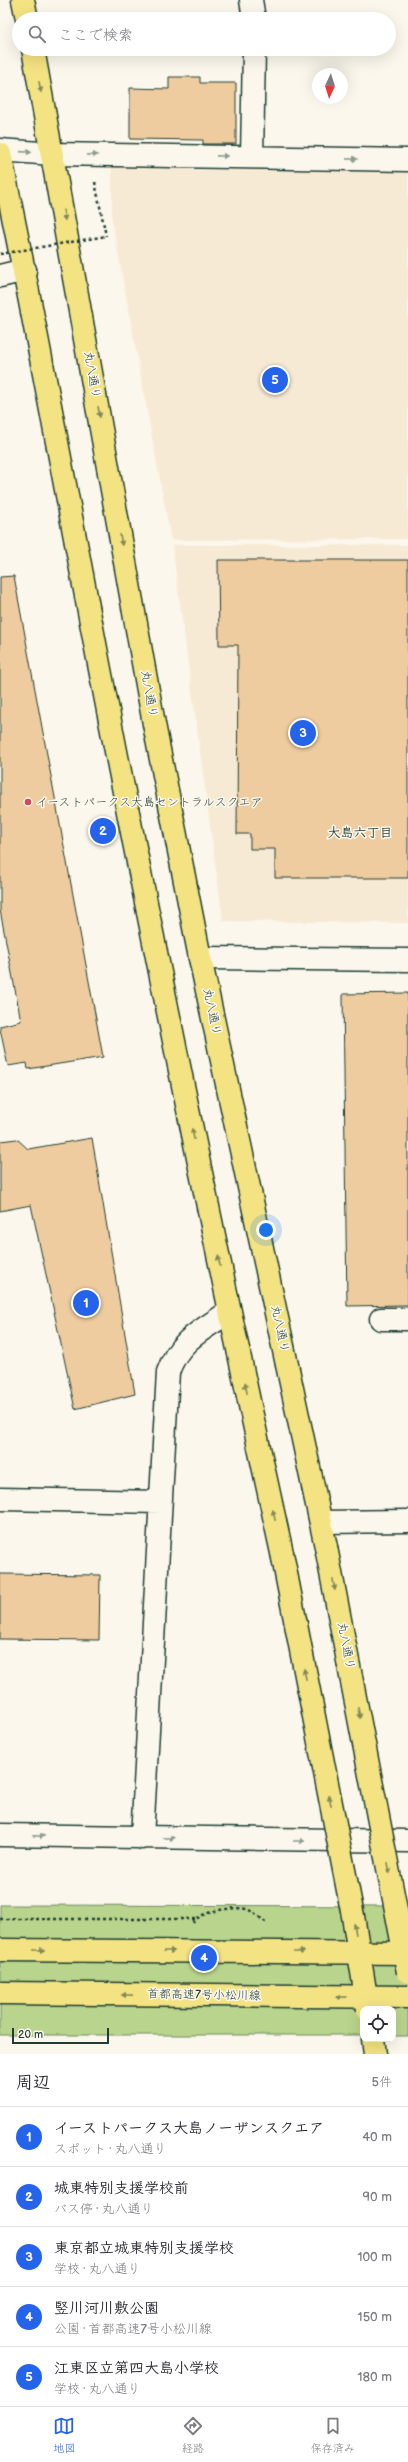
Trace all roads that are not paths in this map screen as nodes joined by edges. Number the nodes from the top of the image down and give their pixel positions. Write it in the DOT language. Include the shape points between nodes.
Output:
graph roads {
  1 [pos="23,0"];
  2 [pos="251,0"];
  3 [pos="26,12"];
  4 [pos="253,12"];
  5 [pos="34,56"];
  6 [pos="254,56"];
  7 [pos="0,150"];
  8 [pos="0,154"];
  9 [pos="53,154"];
  10 [pos="252,157"];
  11 [pos="408,160"];
  12 [pos="25,270"];
  13 [pos="0,276"];
  14 [pos="200,958"];
  15 [pos="408,960"];
  16 [pos="229,1312"];
  17 [pos="381,1319"];
  18 [pos="408,1319"];
  19 [pos="0,1499"];
  20 [pos="160,1502"];
  21 [pos="408,1521"];
  22 [pos="321,1522"];
  23 [pos="0,1835"];
  24 [pos="142,1838"];
  25 [pos="408,1841"];
  26 [pos="0,1950"];
  27 [pos="408,1953"];
  28 [pos="408,1972"];
  29 [pos="0,1993"];
  30 [pos="408,1997"];
  31 [pos="368,2006"];
  32 [pos="373,2042"];
  33 [pos="375,2054"];
  1 -- 3 [label="main road"];
  2 -- 4 [label="street"];
  5 -- 9 [label="main road, 丸八通り, one-way"];
  6 -- 10 [label="street"];
  7 -- 9 [label="street, one-way"];
  8 -- 12 [label="main road"];
  9 -- 10 [label="street, one-way"];
  9 -- 14 [label="main road, 丸八通り, one-way" via="154,724"];
  10 -- 11 [label="street, one-way"];
  12 -- 13 [label="street"];
  16 -- 12 [label="main road, one-way" via="114,739"];
  14 -- 15 [label="street"];
  14 -- 22 [label="main road, 丸八通り"];
  16 -- 20 [label="street" via="189,1339 174,1355 168,1372"];
  31 -- 16 [label="main road, one-way, bridge" via="353,1916 282,1553"];
  17 -- 18 [label="street"];
  19 -- 20 [label="street"];
  20 -- 24 [label="street"];
  21 -- 22 [label="street"];
  22 -- 28 [label="main road, 丸八通り, one-way, bridge"];
  23 -- 24 [label="street, one-way"];
  24 -- 25 [label="street, one-way"];
  26 -- 27 [label="main road, one-way, bridge"];
  30 -- 29 [label="main road, 首都高速7号小松川線, one-way, bridge"];
  32 -- 33 [label="main road"];
}
